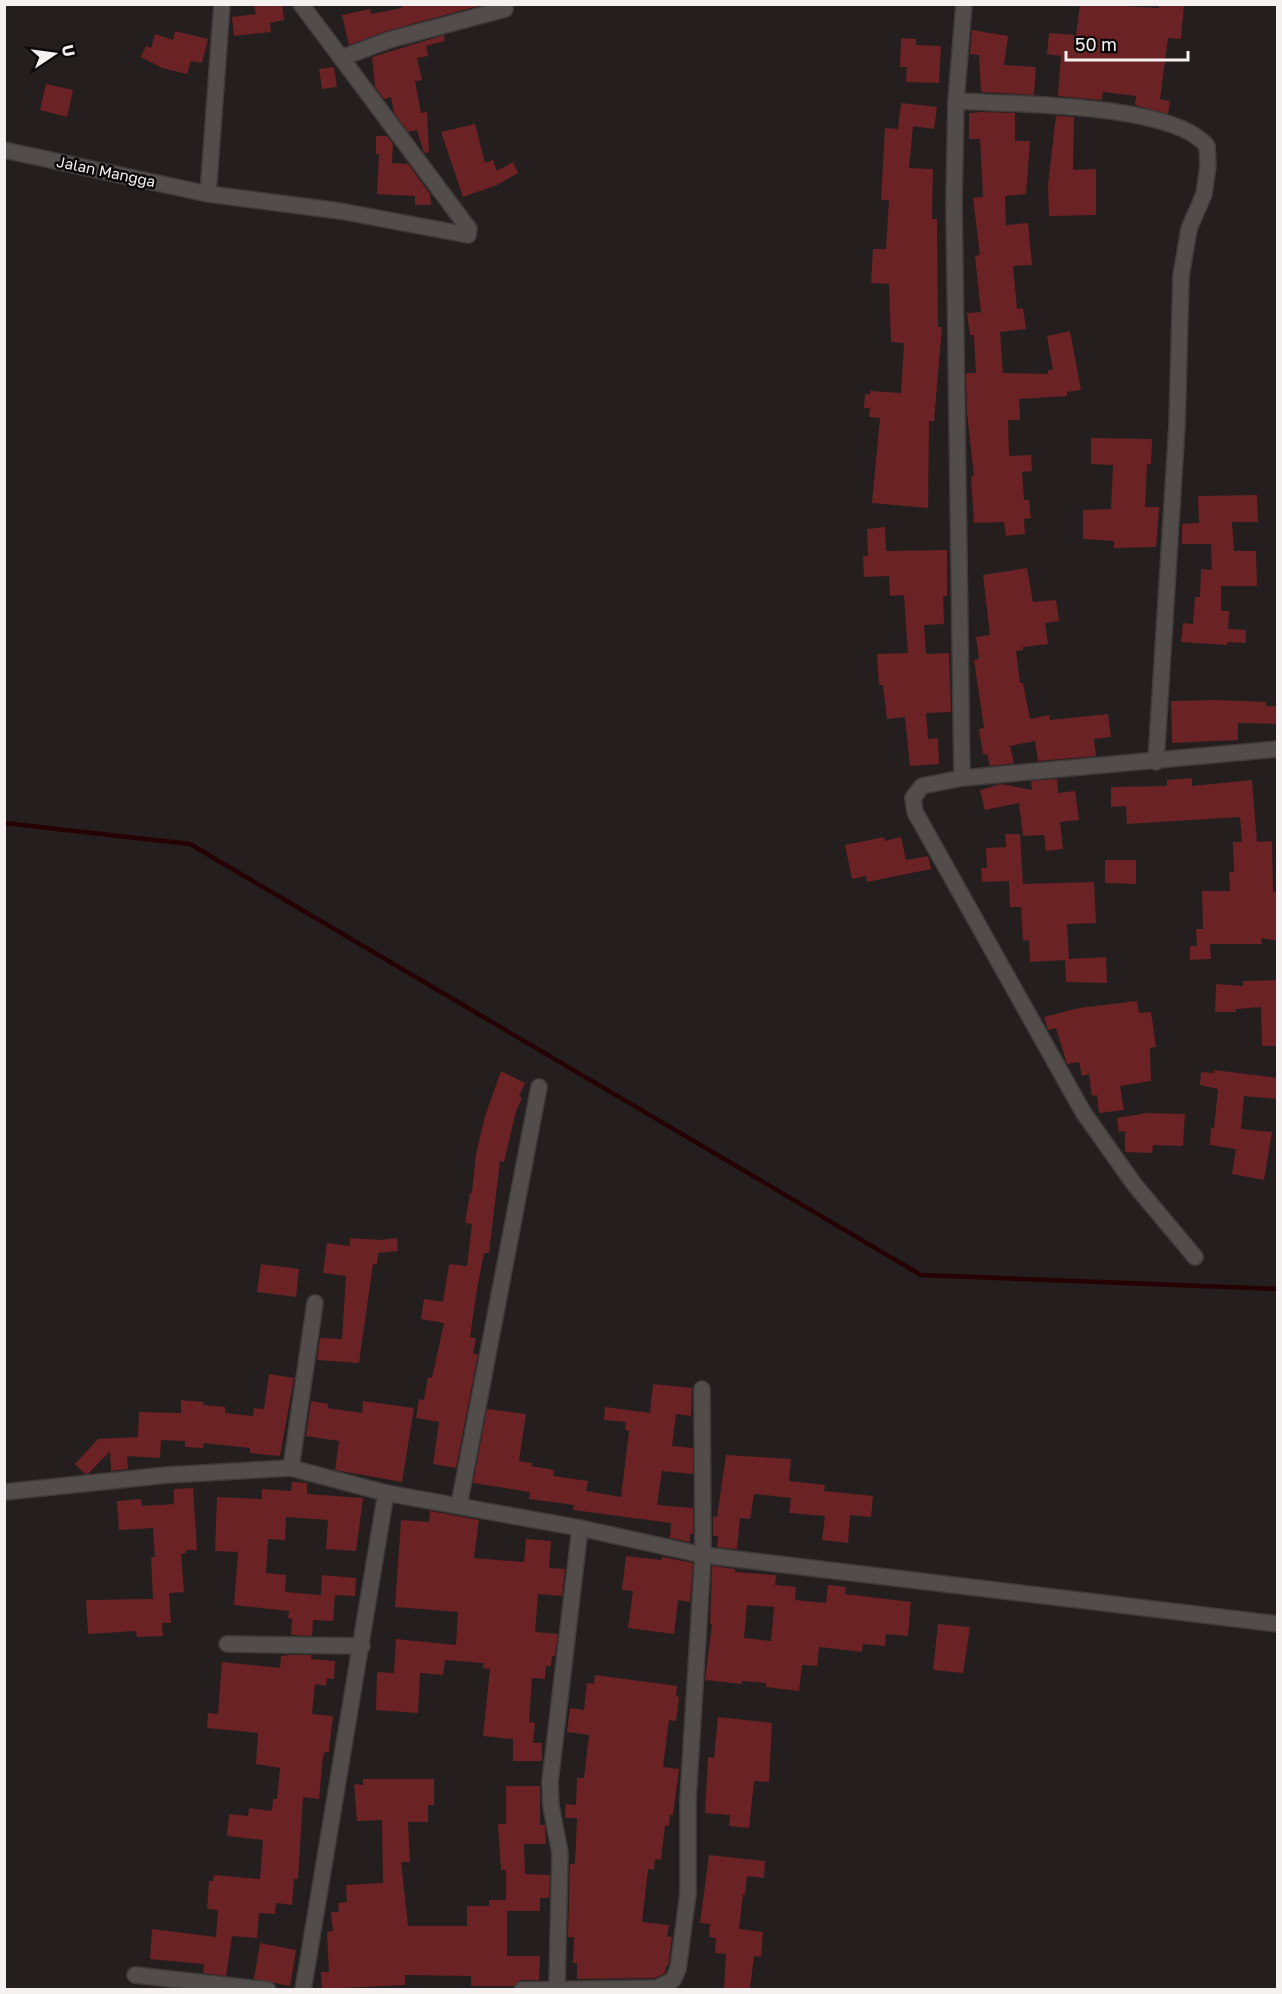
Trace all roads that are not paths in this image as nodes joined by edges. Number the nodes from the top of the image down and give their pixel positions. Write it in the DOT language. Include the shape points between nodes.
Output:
graph roads {
  1 [pos="222,4"];
  2 [pos="301,4"];
  3 [pos="964,4"];
  4 [pos="505,9"];
  5 [pos="341,58"];
  6 [pos="956,101"];
  7 [pos="4,150"];
  8 [pos="208,194"];
  9 [pos="1278,749"];
  10 [pos="1156,762"];
  11 [pos="962,778"];
  12 [pos="538,1087"];
  13 [pos="1195,1257"];
  14 [pos="315,1303"];
  15 [pos="702,1389"];
  16 [pos="291,1468"];
  17 [pos="4,1492"];
  18 [pos="386,1493"];
  19 [pos="459,1505"];
  20 [pos="580,1528"];
  21 [pos="703,1555"];
  22 [pos="1278,1624"];
  23 [pos="227,1644"];
  24 [pos="362,1646"];
  25 [pos="135,1976"];
  26 [pos="557,1988"];
  27 [pos="268,1989"];
  28 [pos="303,1989"];
  29 [pos="522,1989"];
  1 -- 8 [label="street"];
  2 -- 5 [label="street"];
  3 -- 6 [label="street"];
  4 -- 5 [label="street" via="389,40"];
  5 -- 8 [label="street, Jalan Mangga" via="469,229 468,235 340,211"];
  6 -- 10 [label="street" via="1157,118 1194,134 1207,146 1204,194 1189,229 1181,276 1177,425"];
  6 -- 11 [label="street"];
  7 -- 8 [label="street, Jalan Mangga"];
  9 -- 10 [label="street"];
  10 -- 11 [label="street"];
  11 -- 13 [label="street" via="922,786 913,798 915,812 1083,1112 1134,1184"];
  12 -- 19 [label="street"];
  14 -- 16 [label="street"];
  15 -- 21 [label="street"];
  16 -- 17 [label="street" via="167,1475"];
  16 -- 18 [label="street"];
  18 -- 19 [label="street"];
  18 -- 24 [label="street"];
  19 -- 20 [label="street"];
  20 -- 21 [label="street"];
  20 -- 26 [label="street" via="550,1782 560,1853"];
  21 -- 22 [label="street"];
  21 -- 26 [label="street" via="688,1798 688,1894 678,1969 673,1980 657,1988"];
  23 -- 24 [label="street"];
  24 -- 28 [label="street"];
  25 -- 27 [label="street"];
  26 -- 29 [label="street"];
}
